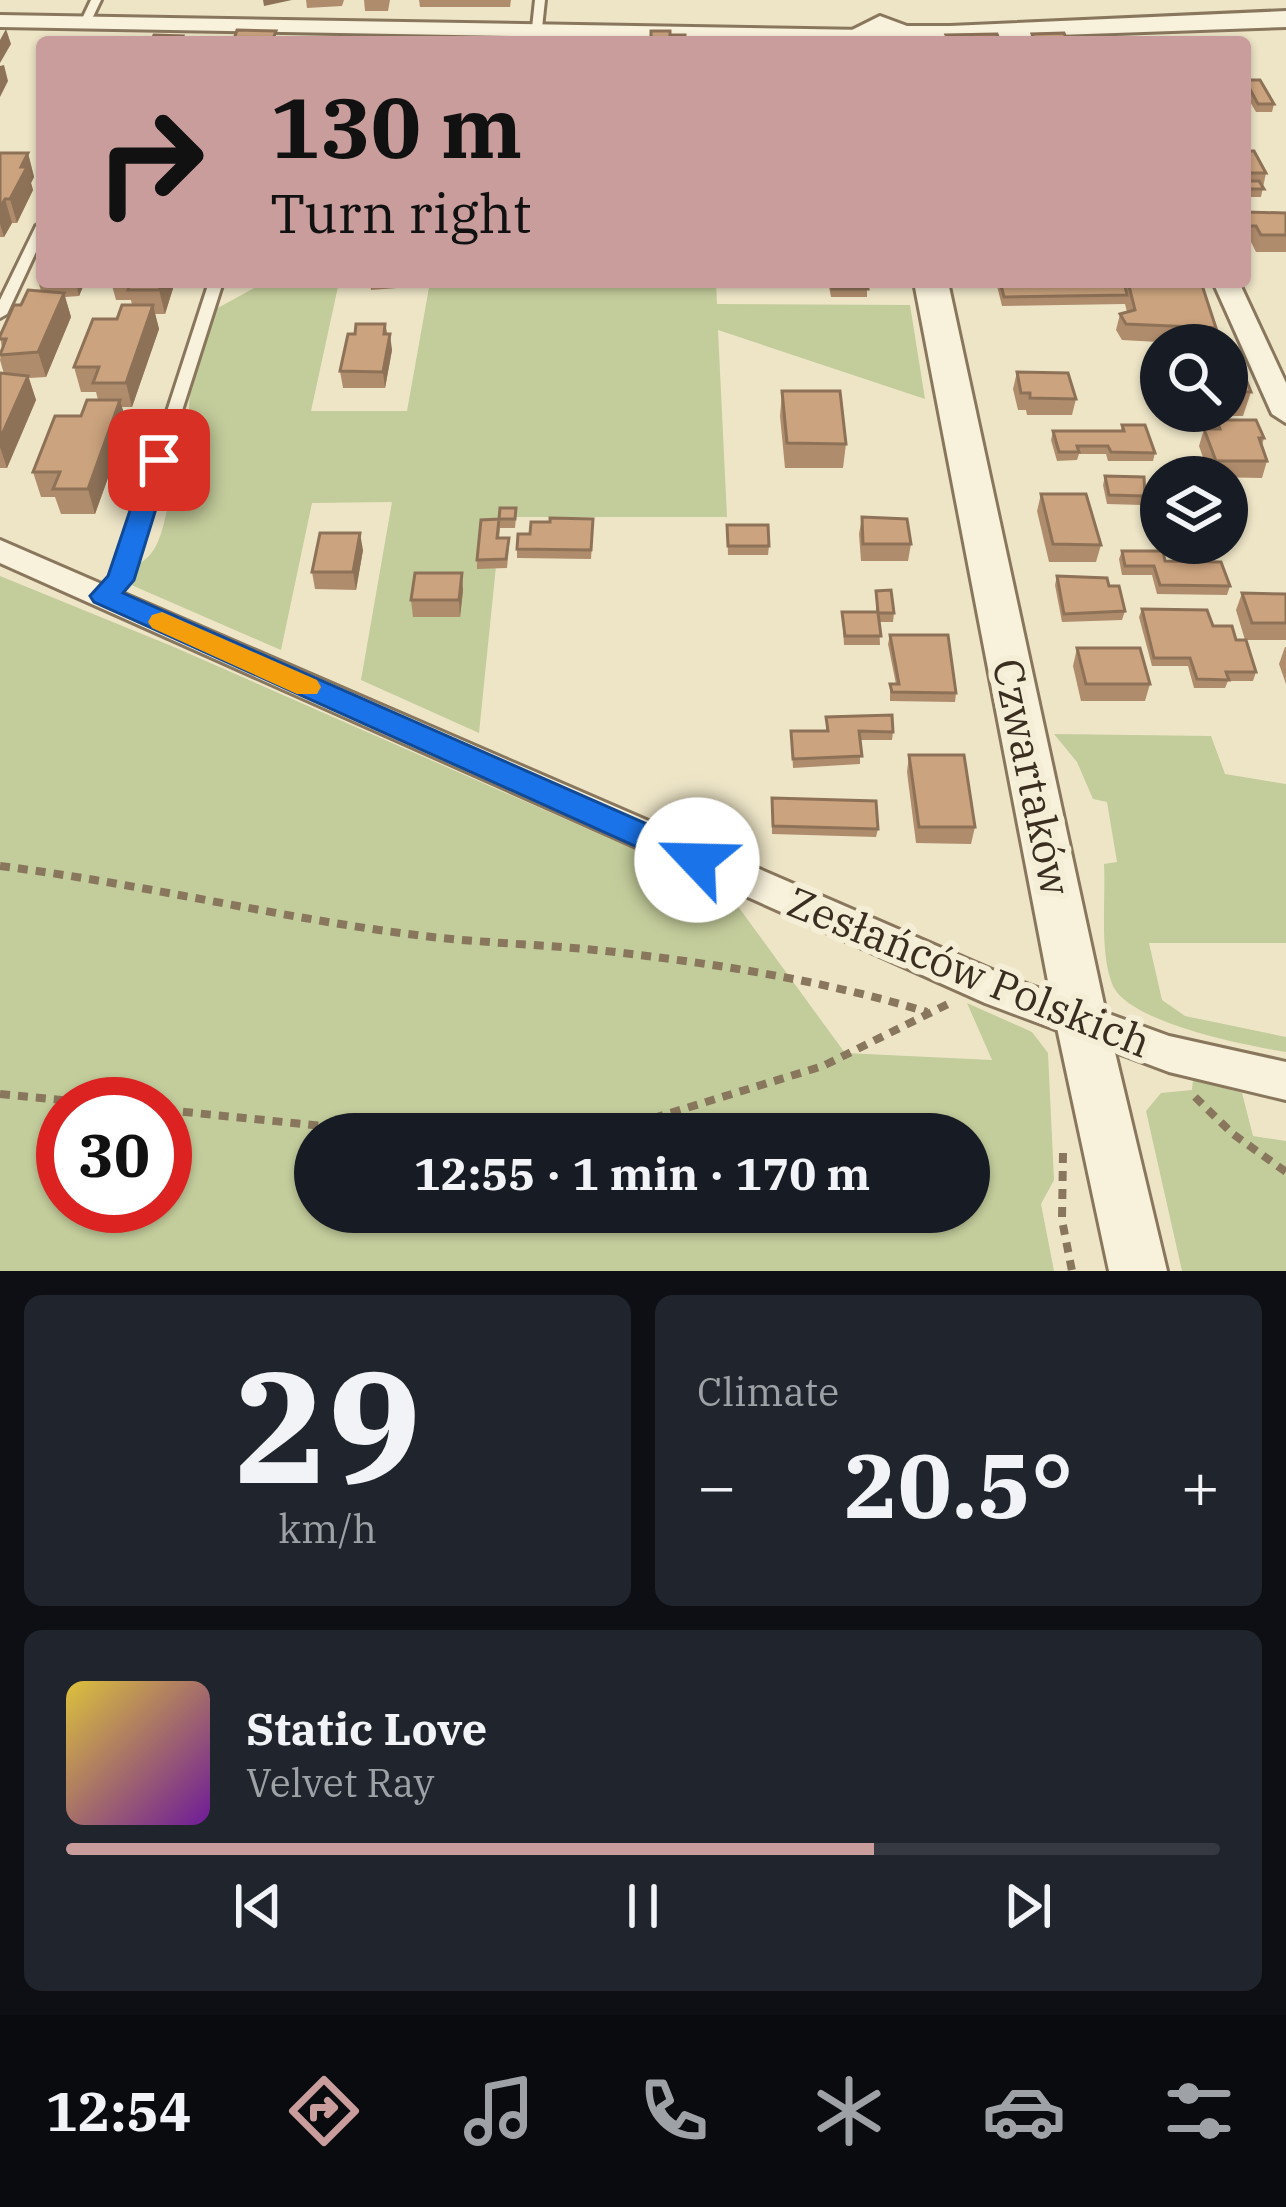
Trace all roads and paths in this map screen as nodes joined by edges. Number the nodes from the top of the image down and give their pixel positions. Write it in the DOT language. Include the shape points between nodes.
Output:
graph roads {
  1 [pos="97,0"];
  2 [pos="540,0"];
  3 [pos="1286,19"];
  4 [pos="0,21"];
  5 [pos="86,21"];
  6 [pos="537,28"];
  7 [pos="882,30"];
  8 [pos="410,34"];
  9 [pos="1113,36"];
  10 [pos="36,239"];
  11 [pos="214,288"];
  12 [pos="932,288"];
  13 [pos="1229,288"];
  14 [pos="0,314"];
  15 [pos="1286,415"];
  16 [pos="0,551"];
  17 [pos="104,596"];
  18 [pos="0,866"];
  19 [pos="968,998"];
  20 [pos="927,1012"];
  21 [pos="1082,1023"];
  22 [pos="1286,1081"];
  23 [pos="1180,1082"];
  24 [pos="0,1094"];
  25 [pos="36,1097"];
  26 [pos="192,1113"];
  27 [pos="671,1113"];
  28 [pos="294,1123"];
  29 [pos="1063,1149"];
  30 [pos="1286,1172"];
  31 [pos="1072,1271"];
  32 [pos="1138,1271"];
  1 -- 5 [label="lane"];
  2 -- 6 [label="lane"];
  3 -- 9 [label="street"];
  4 -- 5 [label="street"];
  5 -- 8 [label="street"];
  6 -- 7 [label="street"];
  6 -- 8 [label="street"];
  7 -- 9 [label="street"];
  10 -- 14 [label="lane"];
  11 -- 17 [label="lane" via="120,580"];
  12 -- 21 [label="street, Czwartaków"];
  13 -- 15 [label="street"];
  16 -- 17 [label="street, Zesłańców Polskich"];
  17 -- 21 [label="street, Zesłańców Polskich"];
  18 -- 20 [label="path" via="433,937 624,953"];
  19 -- 20 [label="path"];
  20 -- 27 [label="path" via="824,1066"];
  21 -- 22 [label="street, Zesłańców Polskich" via="1179,1057"];
  21 -- 32 [label="street, Czwartaków"];
  23 -- 30 [label="path"];
  24 -- 25 [label="path"];
  26 -- 28 [label="path"];
  29 -- 31 [label="path" via="1062,1220"];
}
